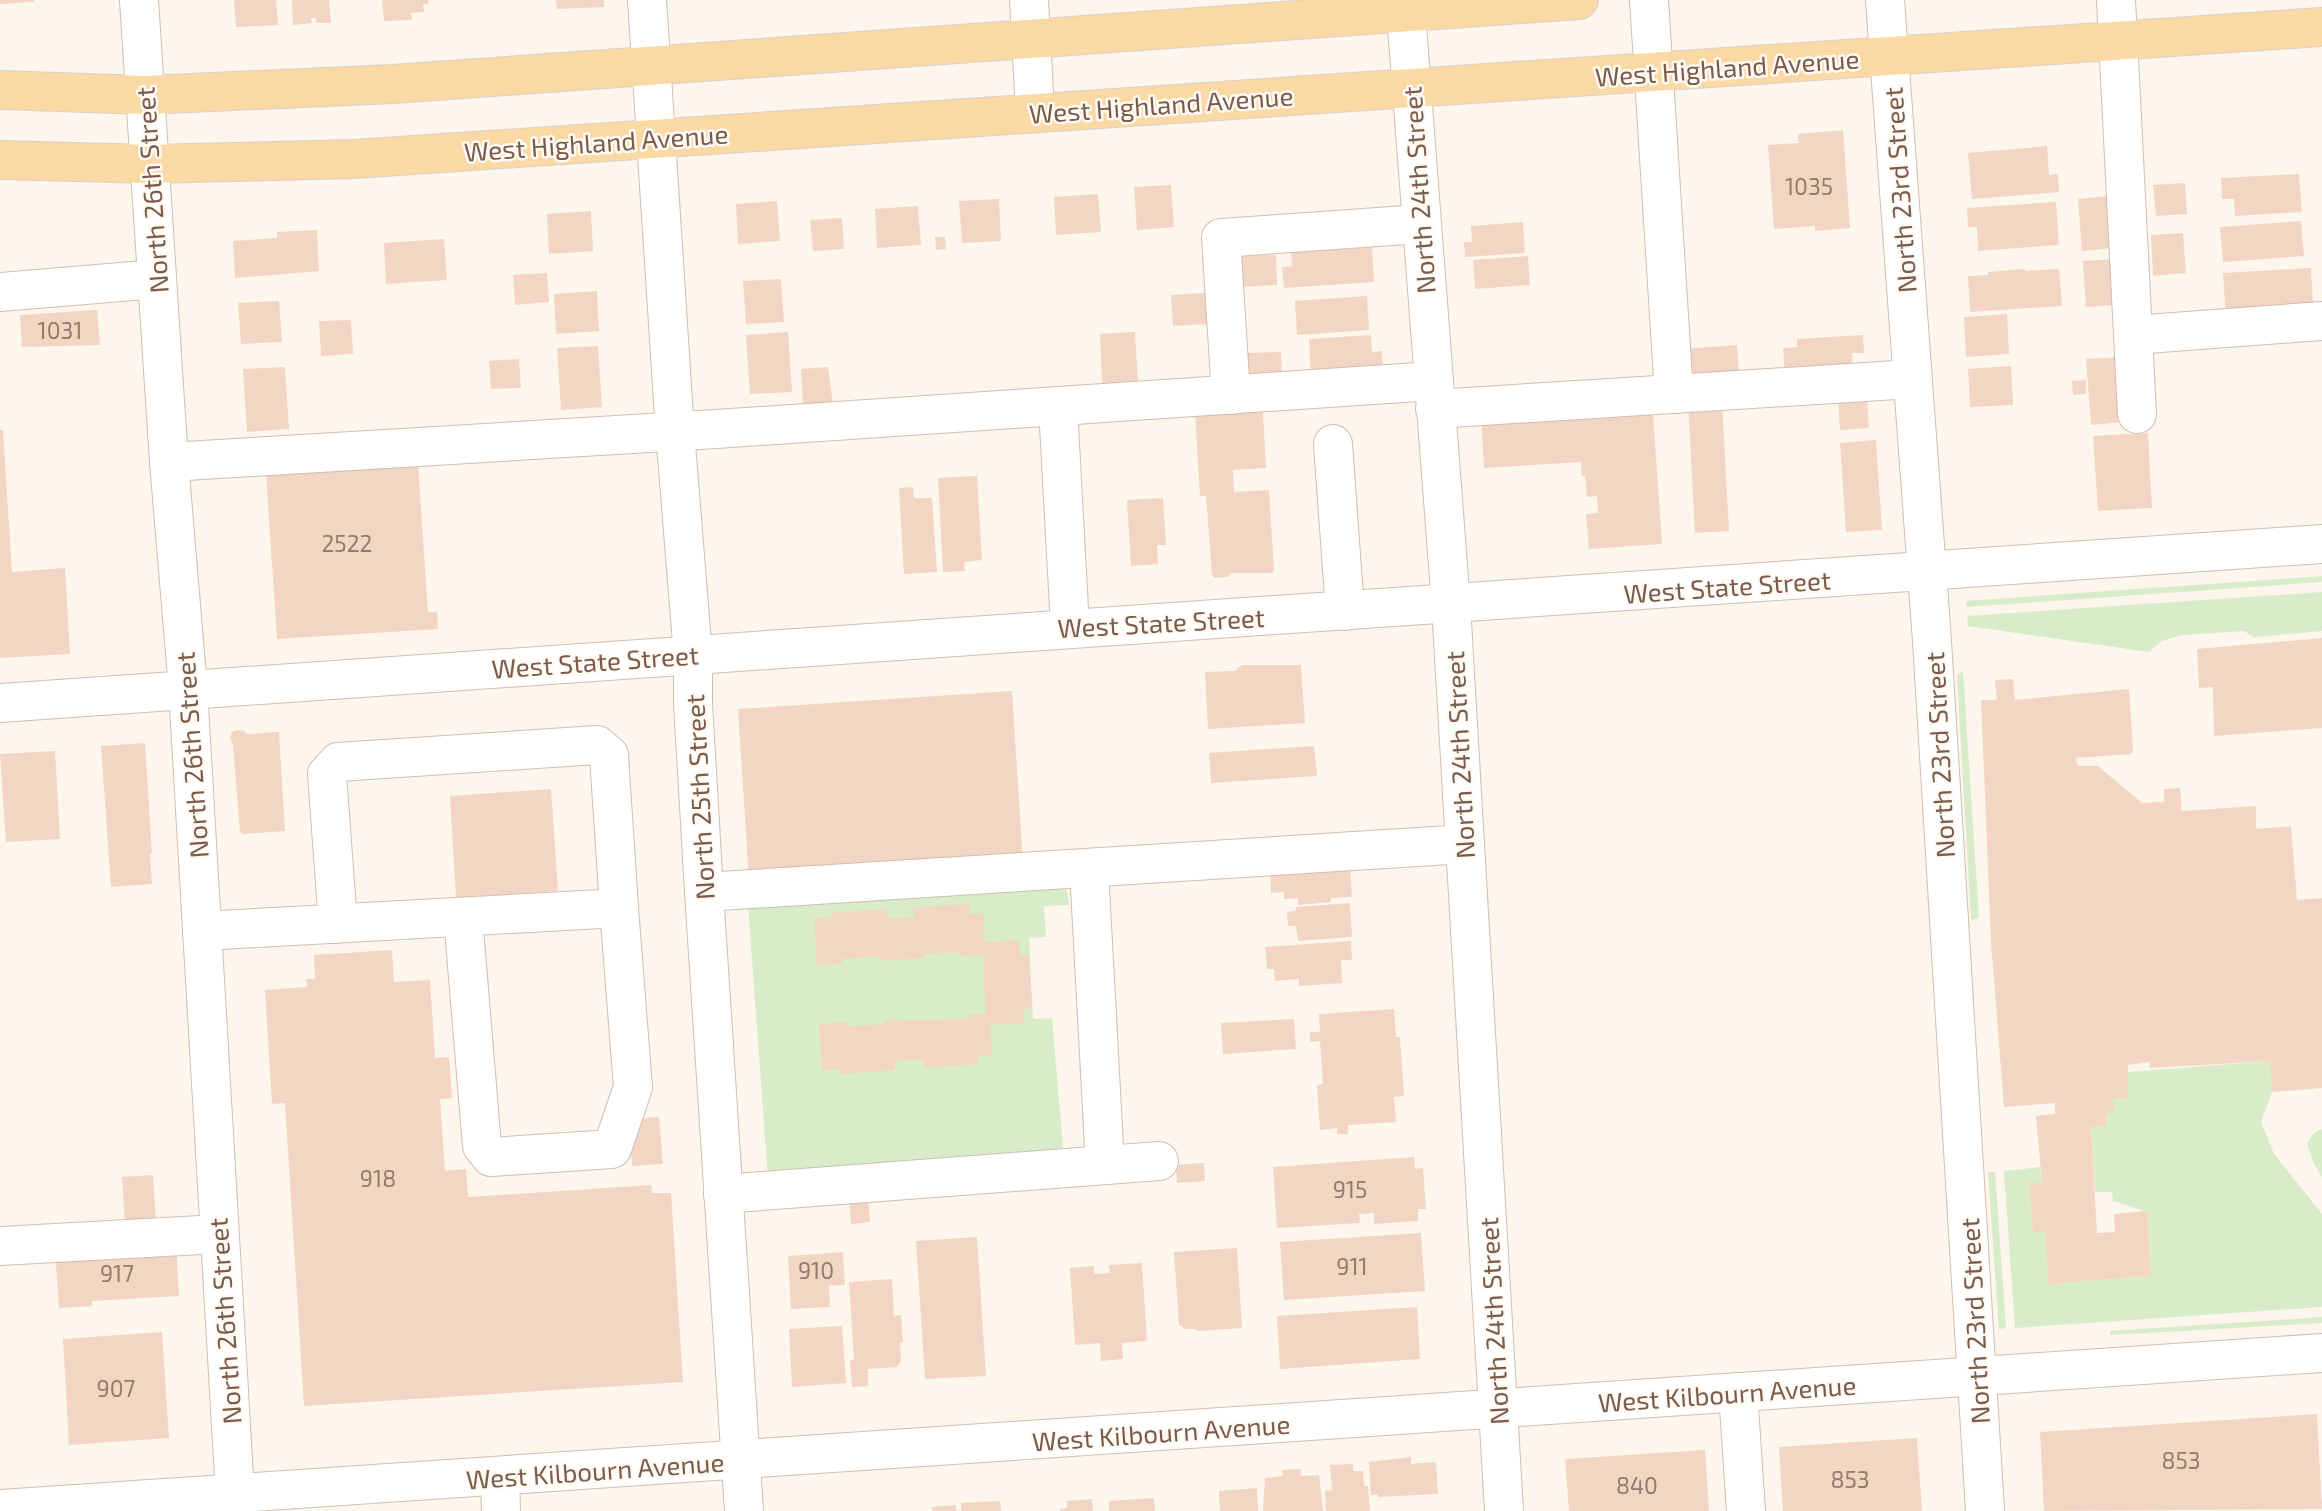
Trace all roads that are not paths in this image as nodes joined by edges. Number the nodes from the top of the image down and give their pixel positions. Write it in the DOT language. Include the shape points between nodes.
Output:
graph roads {
  1 [pos="139,0"];
  2 [pos="648,0"];
  3 [pos="1028,0"];
  4 [pos="1579,0"];
  5 [pos="1649,0"];
  6 [pos="1885,0"];
  7 [pos="2116,0"];
  8 [pos="1405,6"];
  9 [pos="2322,27"];
  10 [pos="1031,37"];
  11 [pos="2118,41"];
  12 [pos="1889,56"];
  13 [pos="652,65"];
  14 [pos="1654,72"];
  15 [pos="1410,88"];
  16 [pos="0,90"];
  17 [pos="145,95"];
  18 [pos="1035,112"];
  19 [pos="656,139"];
  20 [pos="0,160"];
  21 [pos="149,164"];
  22 [pos="1421,224"];
  23 [pos="157,279"];
  24 [pos="0,292"];
  25 [pos="2322,321"];
  26 [pos="2133,335"];
  27 [pos="1912,379"];
  28 [pos="1674,394"];
  29 [pos="1231,395"];
  30 [pos="1434,395"];
  31 [pos="1058,407"];
  32 [pos="2137,414"];
  33 [pos="675,432"];
  34 [pos="1333,444"];
  35 [pos="169,462"];
  36 [pos="2322,544"];
  37 [pos="1926,572"];
  38 [pos="1451,605"];
  39 [pos="1345,611"];
  40 [pos="1070,627"];
  41 [pos="694,655"];
  42 [pos="188,689"];
  43 [pos="0,703"];
  44 [pos="1465,844"];
  45 [pos="1089,869"];
  46 [pos="704,892"];
  47 [pos="619,908"];
  48 [pos="463,917"];
  49 [pos="338,924"];
  50 [pos="202,931"];
  51 [pos="1158,1161"];
  52 [pos="1105,1165"];
  53 [pos="723,1194"];
  54 [pos="219,1234"];
  55 [pos="0,1246"];
  56 [pos="2322,1353"];
  57 [pos="1977,1376"];
  58 [pos="1738,1392"];
  59 [pos="1498,1408"];
  60 [pos="741,1461"];
  61 [pos="500,1493"];
  62 [pos="235,1502"];
  63 [pos="0,1509"];
  64 [pos="744,1511"];
  65 [pos="1504,1511"];
  66 [pos="1746,1511"];
  67 [pos="1985,1511"];
  1 -- 17 [label="street, North 26th Street"];
  2 -- 13 [label="street, North 25th Street"];
  3 -- 10 [label="street"];
  4 -- 8 [label="main road"];
  5 -- 14 [label="street"];
  6 -- 12 [label="street, North 23rd Street"];
  7 -- 11 [label="street"];
  8 -- 10 [label="main road"];
  8 -- 15 [label="street, North 24th Street"];
  9 -- 11 [label="main road, West Highland Avenue"];
  10 -- 13 [label="main road"];
  10 -- 18 [label="street"];
  11 -- 12 [label="main road, West Highland Avenue"];
  11 -- 26 [label="street"];
  12 -- 14 [label="main road, West Highland Avenue"];
  12 -- 27 [label="street, North 23rd Street"];
  13 -- 17 [label="main road" via="393,84"];
  13 -- 19 [label="street, North 25th Street"];
  14 -- 15 [label="main road, West Highland Avenue"];
  14 -- 28 [label="street"];
  15 -- 18 [label="main road, West Highland Avenue"];
  15 -- 22 [label="street, North 24th Street"];
  16 -- 17 [label="main road"];
  17 -- 21 [label="street, North 26th Street"];
  18 -- 19 [label="main road, West Highland Avenue"];
  19 -- 21 [label="main road, West Highland Avenue" via="354,159"];
  19 -- 33 [label="street, North 25th Street"];
  20 -- 21 [label="main road, West Highland Avenue"];
  21 -- 23 [label="street, North 26th Street"];
  22 -- 29 [label="street" via="1222,238"];
  22 -- 30 [label="street, North 24th Street"];
  23 -- 24 [label="street"];
  23 -- 35 [label="street, North 26th Street"];
  25 -- 26 [label="street"];
  26 -- 32 [label="street"];
  27 -- 28 [label="street"];
  27 -- 37 [label="street, North 23rd Street"];
  28 -- 30 [label="street"];
  29 -- 30 [label="street"];
  29 -- 31 [label="street"];
  30 -- 38 [label="street, North 24th Street"];
  31 -- 33 [label="street"];
  31 -- 40 [label="street"];
  33 -- 35 [label="street"];
  33 -- 41 [label="street, North 25th Street"];
  34 -- 39 [label="street"];
  35 -- 42 [label="street, North 26th Street"];
  36 -- 37 [label="street, West State Street"];
  37 -- 38 [label="street, West State Street"];
  37 -- 57 [label="street, North 23rd Street"];
  38 -- 39 [label="street, West State Street"];
  38 -- 44 [label="street, North 24th Street"];
  39 -- 40 [label="street, West State Street"];
  40 -- 41 [label="street, West State Street"];
  41 -- 42 [label="street, West State Street"];
  41 -- 46 [label="street, North 25th Street"];
  42 -- 43 [label="street, West State Street"];
  42 -- 50 [label="street, North 26th Street"];
  44 -- 45 [label="street"];
  44 -- 59 [label="street, North 24th Street"];
  45 -- 46 [label="street"];
  45 -- 52 [label="street"];
  46 -- 53 [label="street, North 25th Street"];
  47 -- 48 [label="street"];
  47 -- 48 [label="street" via="633,1087 612,1149 491,1157 482,1146"];
  47 -- 49 [label="street" via="609,755 597,745 338,762 327,774"];
  48 -- 49 [label="street"];
  49 -- 50 [label="street"];
  50 -- 54 [label="street, North 26th Street"];
  51 -- 52 [label="street"];
  52 -- 53 [label="street"];
  53 -- 60 [label="street, North 25th Street"];
  54 -- 55 [label="street"];
  54 -- 62 [label="street, North 26th Street"];
  56 -- 57 [label="street, West Kilbourn Avenue"];
  57 -- 58 [label="street, West Kilbourn Avenue"];
  57 -- 67 [label="street, North 23rd Street"];
  58 -- 59 [label="street, West Kilbourn Avenue"];
  58 -- 66 [label="street"];
  59 -- 60 [label="street, West Kilbourn Avenue"];
  59 -- 65 [label="street, North 24th Street"];
  60 -- 61 [label="street, West Kilbourn Avenue"];
  60 -- 64 [label="street, North 25th Street"];
  61 -- 62 [label="street, West Kilbourn Avenue"];
  62 -- 63 [label="street, West Kilbourn Avenue"];
}
